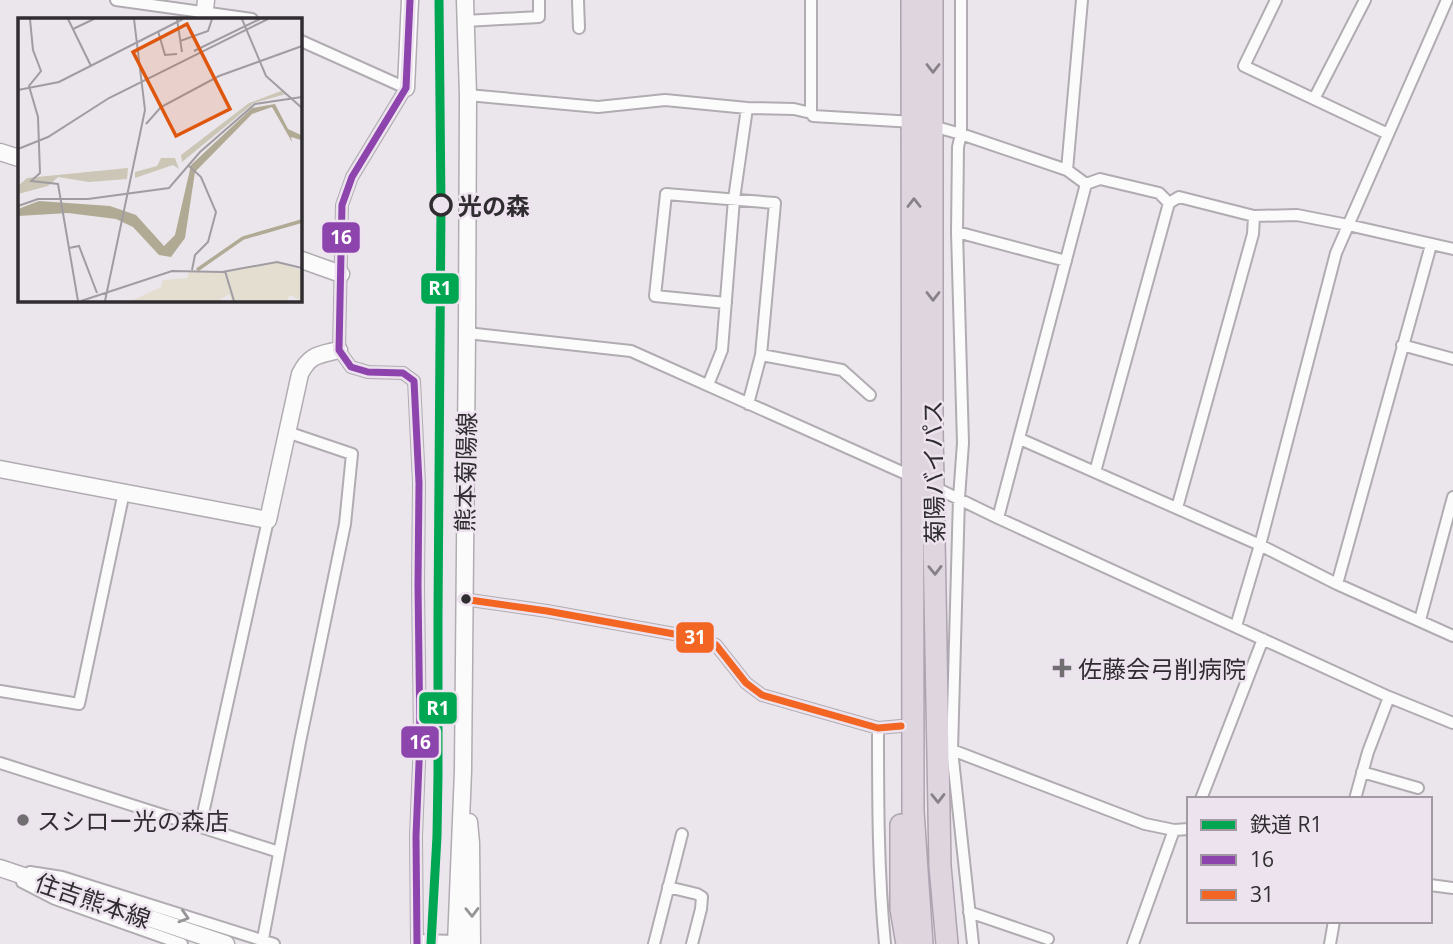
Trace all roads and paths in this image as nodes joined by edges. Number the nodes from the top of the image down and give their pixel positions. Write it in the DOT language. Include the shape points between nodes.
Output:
graph roads {
  1 [pos="116,0"];
  2 [pos="410,0"];
  3 [pos="465,0"];
  4 [pos="539,0"];
  5 [pos="578,0"];
  6 [pos="811,0"];
  7 [pos="912,0"];
  8 [pos="932,0"];
  9 [pos="961,0"];
  10 [pos="1082,0"];
  11 [pos="1276,0"];
  12 [pos="1365,0"];
  13 [pos="1447,0"];
  14 [pos="205,10"];
  15 [pos="247,18"];
  16 [pos="465,21"];
  17 [pos="579,27"];
  18 [pos="301,41"];
  19 [pos="406,88"];
  20 [pos="468,94"];
  21 [pos="1314,99"];
  22 [pos="747,108"];
  23 [pos="811,113"];
  24 [pos="923,124"];
  25 [pos="961,134"];
  26 [pos="1388,134"];
  27 [pos="0,152"];
  28 [pos="18,158"];
  29 [pos="1067,170"];
  30 [pos="1086,184"];
  31 [pos="734,199"];
  32 [pos="1169,203"];
  33 [pos="1254,216"];
  34 [pos="1348,225"];
  35 [pos="957,232"];
  36 [pos="1430,245"];
  37 [pos="1453,249"];
  38 [pos="301,260"];
  39 [pos="1066,261"];
  40 [pos="341,274"];
  41 [pos="726,303"];
  42 [pos="467,333"];
  43 [pos="1402,345"];
  44 [pos="339,350"];
  45 [pos="761,355"];
  46 [pos="1453,359"];
  47 [pos="708,385"];
  48 [pos="870,394"];
  49 [pos="748,404"];
  50 [pos="287,432"];
  51 [pos="1020,439"];
  52 [pos="0,469"];
  53 [pos="1095,472"];
  54 [pos="913,477"];
  55 [pos="933,486"];
  56 [pos="124,492"];
  57 [pos="1453,497"];
  58 [pos="959,498"];
  59 [pos="1177,508"];
  60 [pos="998,518"];
  61 [pos="268,520"];
  62 [pos="1260,545"];
  63 [pos="1337,584"];
  64 [pos="913,589"];
  65 [pos="463,599"];
  66 [pos="1420,620"];
  67 [pos="1236,626"];
  68 [pos="1453,636"];
  69 [pos="1263,639"];
  70 [pos="0,691"];
  71 [pos="1389,697"];
  72 [pos="1453,723"];
  73 [pos="901,726"];
  74 [pos="878,728"];
  75 [pos="952,750"];
  76 [pos="0,763"];
  77 [pos="1362,772"];
  78 [pos="1418,788"];
  79 [pos="1201,797"];
  80 [pos="1356,797"];
  81 [pos="200,827"];
  82 [pos="1187,829"];
  83 [pos="1174,830"];
  84 [pos="682,834"];
  85 [pos="279,852"];
  86 [pos="0,868"];
  87 [pos="1432,885"];
  88 [pos="668,887"];
  89 [pos="1453,888"];
  90 [pos="969,912"];
  91 [pos="1334,923"];
  92 [pos="181,936"];
  93 [pos="1048,939"];
  94 [pos="417,942"];
  95 [pos="266,943"];
  96 [pos="462,943"];
  97 [pos="226,944"];
  98 [pos="654,944"];
  99 [pos="692,944"];
  100 [pos="885,944"];
  101 [pos="906,944"];
  102 [pos="922,944"];
  103 [pos="947,944"];
  104 [pos="973,944"];
  105 [pos="1133,944"];
  106 [pos="1330,944"];
  1 -- 14 [label="street"];
  2 -- 19 [label="main road"];
  3 -- 16 [label="main road, 熊本菊陽線"];
  4 -- 16 [label="street" via="539,17"];
  5 -- 17 [label="street"];
  6 -- 23 [label="street"];
  7 -- 24 [label="highway, 菊陽バイパス"];
  8 -- 24 [label="highway, 菊陽バイパス, one-way"];
  9 -- 25 [label="street"];
  10 -- 29 [label="street"];
  11 -- 21 [label="street" via="1244,66"];
  12 -- 21 [label="street"];
  13 -- 26 [label="street"];
  14 -- 15 [label="street"];
  16 -- 20 [label="main road, 熊本菊陽線"];
  18 -- 19 [label="street"];
  19 -- 40 [label="street" via="352,177 342,205"];
  20 -- 22 [label="street" via="598,107 665,100"];
  20 -- 42 [label="main road, 熊本菊陽線"];
  21 -- 26 [label="street"];
  22 -- 23 [label="street"];
  22 -- 31 [label="street"];
  23 -- 24 [label="street"];
  24 -- 25 [label="street"];
  54 -- 24 [label="highway, 菊陽バイパス, one-way"];
  24 -- 55 [label="highway, 菊陽バイパス, one-way"];
  25 -- 29 [label="street"];
  25 -- 35 [label="street"];
  26 -- 34 [label="street"];
  27 -- 28 [label="main road"];
  29 -- 30 [label="street"];
  30 -- 32 [label="street" via="1109,181 1159,193"];
  30 -- 39 [label="street"];
  31 -- 41 [label="street"];
  31 -- 41 [label="street" via="666,194 655,296"];
  31 -- 45 [label="street" via="775,203"];
  32 -- 33 [label="street" via="1179,197"];
  32 -- 53 [label="street"];
  33 -- 34 [label="street" via="1297,215"];
  33 -- 59 [label="street" via="1253,234"];
  34 -- 36 [label="street"];
  34 -- 62 [label="street" via="1336,253"];
  35 -- 39 [label="street"];
  35 -- 58 [label="street" via="963,443"];
  36 -- 37 [label="street"];
  36 -- 43 [label="street"];
  38 -- 40 [label="main road"];
  39 -- 51 [label="street"];
  40 -- 44 [label="street"];
  41 -- 47 [label="street" via="722,350"];
  42 -- 47 [label="street" via="631,351"];
  42 -- 65 [label="main road, 熊本菊陽線"];
  43 -- 46 [label="street"];
  43 -- 63 [label="street"];
  44 -- 50 [label="main road" via="306,362"];
  44 -- 94 [label="street" via="351,367 403,373 414,381 419,483"];
  45 -- 48 [label="street" via="842,370"];
  45 -- 49 [label="street"];
  47 -- 49 [label="street"];
  49 -- 54 [label="street"];
  50 -- 61 [label="main road"];
  50 -- 85 [label="street" via="352,454 345,524"];
  51 -- 53 [label="street"];
  51 -- 60 [label="street"];
  52 -- 56 [label="main road"];
  53 -- 59 [label="street"];
  54 -- 55 [label="street"];
  54 -- 64 [label="highway, 菊陽バイパス"];
  55 -- 58 [label="street"];
  55 -- 103 [label="highway, 菊陽バイパス, one-way" via="940,866"];
  56 -- 61 [label="main road"];
  56 -- 70 [label="street" via="79,704"];
  57 -- 66 [label="street"];
  58 -- 60 [label="street"];
  58 -- 75 [label="street"];
  59 -- 62 [label="street"];
  60 -- 67 [label="street"];
  61 -- 81 [label="street"];
  62 -- 63 [label="street"];
  62 -- 67 [label="street"];
  63 -- 66 [label="street"];
  64 -- 73 [label="highway"];
  64 -- 102 [label="highway, 菊陽バイパス" via="914,811"];
  65 -- 74 [label="street" via="702,639 716,645 746,683 762,695"];
  65 -- 96 [label="main road, 熊本菊陽線"];
  66 -- 68 [label="street"];
  67 -- 69 [label="street"];
  69 -- 71 [label="street"];
  69 -- 79 [label="street"];
  71 -- 72 [label="street"];
  71 -- 77 [label="street"];
  73 -- 74 [label="street"];
  73 -- 101 [label="highway" via="901,909"];
  74 -- 100 [label="street" via="878,848"];
  75 -- 83 [label="street" via="1144,824"];
  75 -- 90 [label="street"];
  76 -- 81 [label="street"];
  77 -- 78 [label="street"];
  77 -- 80 [label="street"];
  81 -- 85 [label="street"];
  82 -- 83 [label="street"];
  83 -- 105 [label="street"];
  84 -- 88 [label="street"];
  85 -- 95 [label="street"];
  86 -- 92 [label="main road, 住吉熊本線"];
  86 -- 95 [label="street, one-way" via="62,877"];
  87 -- 89 [label="street"];
  88 -- 98 [label="street"];
  88 -- 99 [label="street" via="702,897"];
  90 -- 93 [label="street"];
  90 -- 104 [label="street"];
  91 -- 106 [label="street"];
  92 -- 97 [label="main road, 住吉熊本線"];
  94 -- 96 [label="street"];
}
